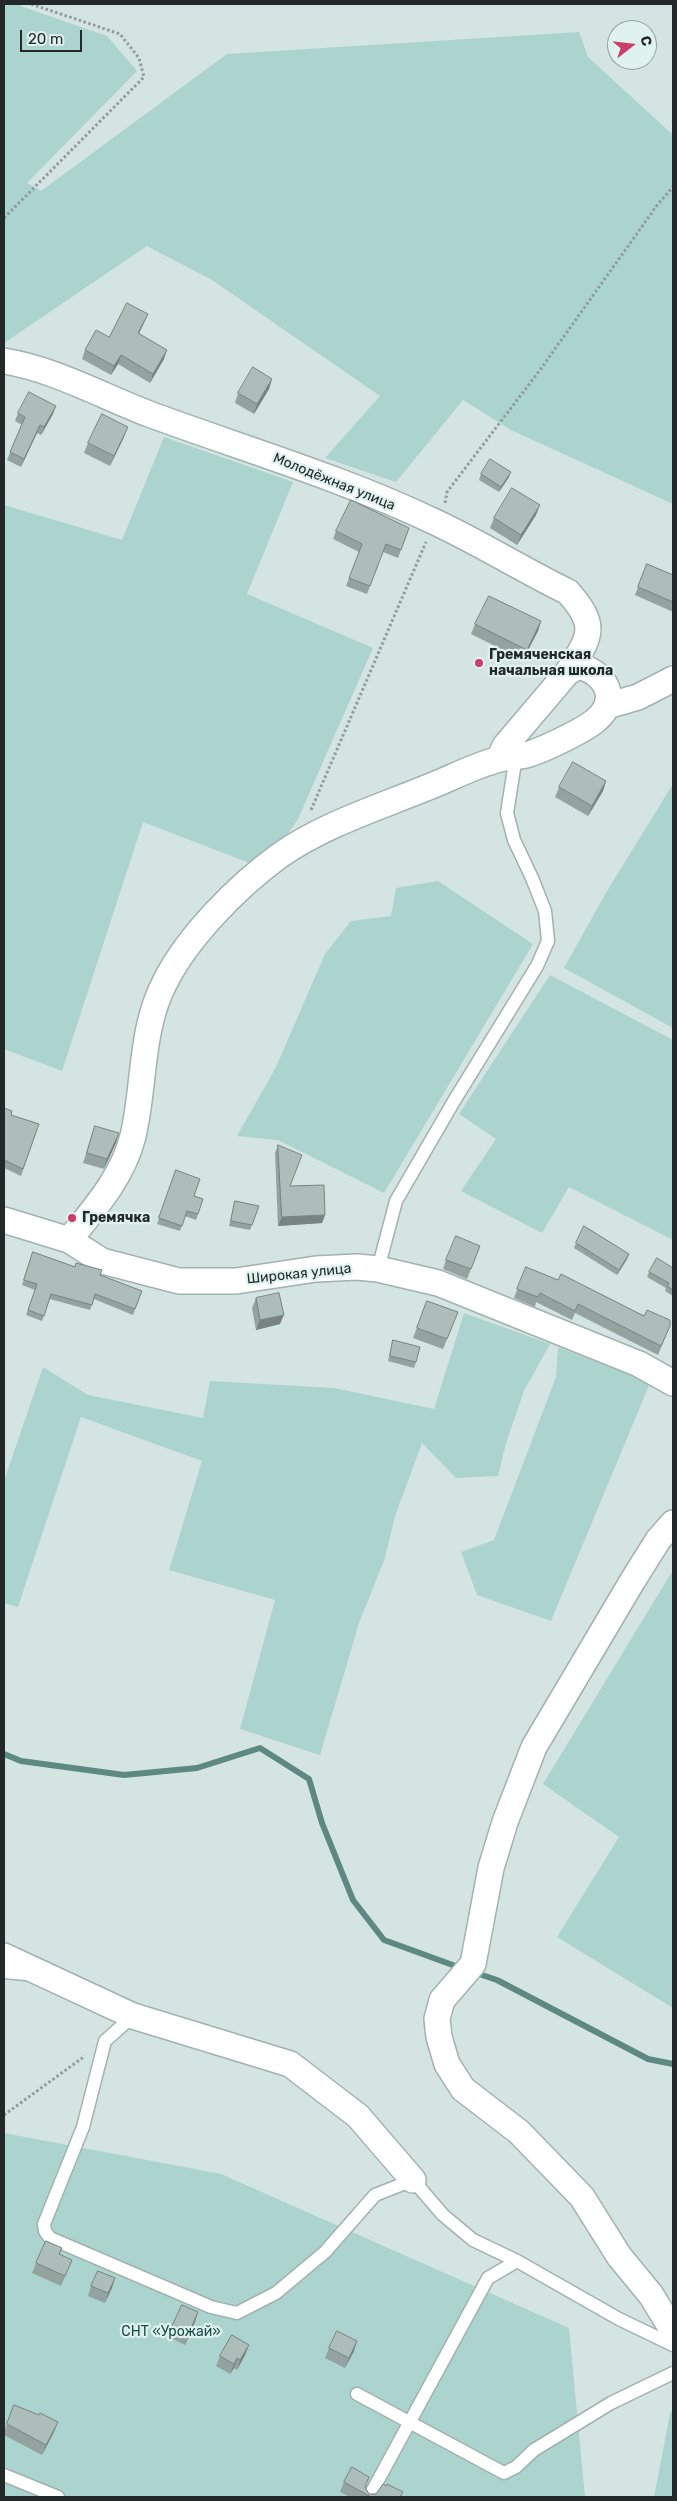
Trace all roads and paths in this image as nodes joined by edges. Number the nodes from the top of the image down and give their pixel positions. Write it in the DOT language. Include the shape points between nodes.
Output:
graph roads {
  1 [pos="31,4"];
  2 [pos="673,187"];
  3 [pos="4,218"];
  4 [pos="4,361"];
  5 [pos="435,522"];
  6 [pos="567,673"];
  7 [pos="673,679"];
  8 [pos="606,706"];
  9 [pos="507,758"];
  10 [pos="303,842"];
  11 [pos="4,1220"];
  12 [pos="68,1240"];
  13 [pos="378,1269"];
  14 [pos="673,1383"];
  15 [pos="673,1522"];
  16 [pos="4,1956"];
  17 [pos="4,1972"];
  18 [pos="51,1976"];
  19 [pos="133,2016"];
  20 [pos="105,2041"];
  21 [pos="4,2115"];
  22 [pos="413,2180"];
  23 [pos="517,2261"];
  24 [pos="673,2331"];
  25 [pos="673,2345"];
  26 [pos="673,2373"];
  27 [pos="357,2394"];
  28 [pos="410,2421"];
  29 [pos="4,2474"];
  30 [pos="58,2497"];
  31 [pos="369,2497"];
  1 -- 3 [label="path" via="120,34 139,58 144,77"];
  2 -- 5 [label="path" via="447,492"];
  4 -- 5 [label="street, Молодёжная улица" via="62,379 307,469"];
  5 -- 6 [label="street, Молодёжная улица" via="568,592 575,599 588,622 587,641"];
  5 -- 10 [label="path" via="312,808"];
  6 -- 8 [label="street" via="578,666 591,669 602,677 608,692"];
  6 -- 9 [label="street, Молодёжная улица" via="505,746"];
  7 -- 8 [label="street" via="638,697"];
  8 -- 9 [label="street" via="597,720 570,735 528,754"];
  9 -- 10 [label="street" via="339,823"];
  9 -- 13 [label="lane" via="507,813 514,840 545,911 548,941 538,966 396,1201"];
  10 -- 12 [label="street" via="279,856 243,886 184,952 164,983 151,1022 133,1137 103,1198"];
  11 -- 12 [label="street, Широкая улица"];
  12 -- 13 [label="street, Широкая улица" via="102,1261 179,1281 236,1281 316,1269"];
  13 -- 14 [label="street, Широкая улица" via="438,1283 639,1364"];
  15 -- 24 [label="street" via="632,1580 534,1747 491,1868 473,1964 442,2000 437,2019 447,2064 464,2089 519,2132 582,2196 619,2256 651,2295"];
  16 -- 18 [label="street"];
  17 -- 18 [label="lane"];
  18 -- 19 [label="street"];
  19 -- 20 [label="lane"];
  19 -- 22 [label="street" via="290,2064 358,2116"];
  20 -- 21 [label="path"];
  20 -- 22 [label="lane" via="83,2127 44,2224 50,2238 211,2307 237,2313 276,2293 325,2252 375,2195"];
  22 -- 23 [label="lane" via="443,2215 473,2240"];
  23 -- 25 [label="lane" via="619,2319"];
  23 -- 28 [label="lane" via="488,2278"];
  26 -- 28 [label="lane" via="611,2402 534,2450 516,2467 504,2473"];
  27 -- 28 [label="lane"];
  28 -- 31 [label="lane"];
  29 -- 30 [label="lane"];
}
